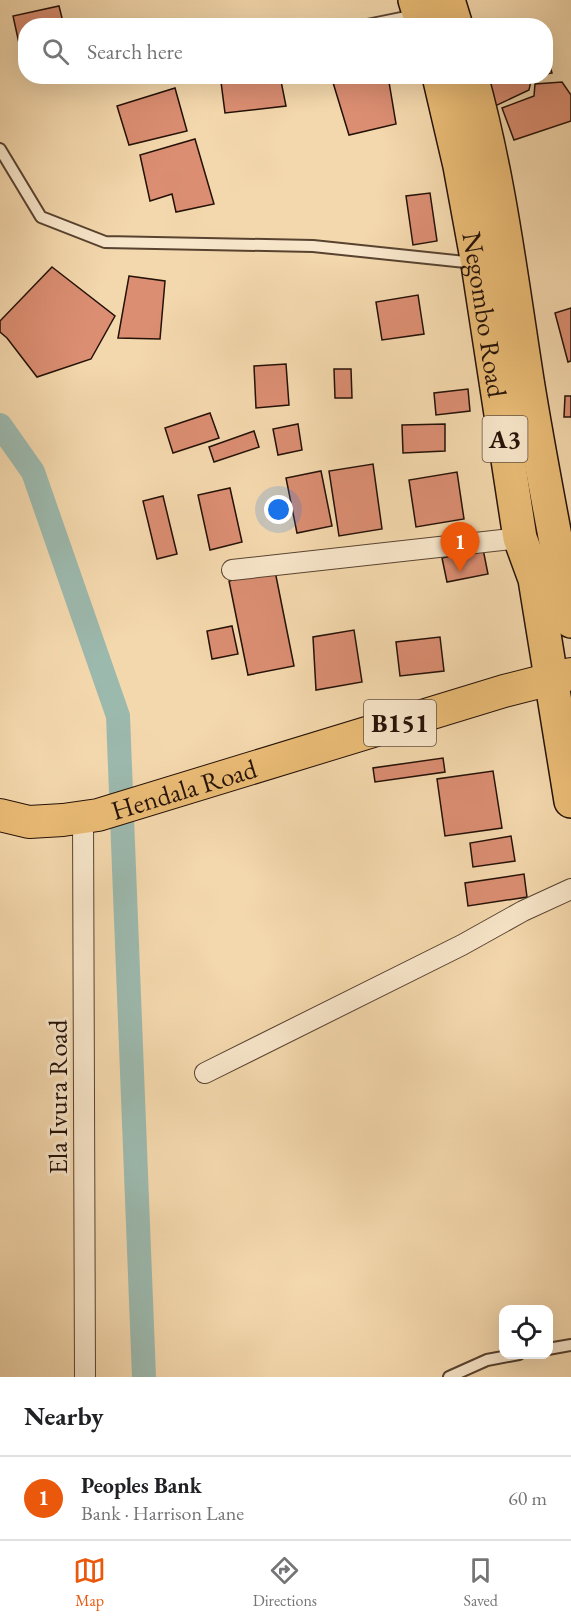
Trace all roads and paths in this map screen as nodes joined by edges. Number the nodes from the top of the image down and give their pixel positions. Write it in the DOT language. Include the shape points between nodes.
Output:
graph roads {
  1 [pos="448,0"];
  2 [pos="419,13"];
  3 [pos="397,18"];
  4 [pos="454,18"];
  5 [pos="441,84"];
  6 [pos="473,84"];
  7 [pos="0,149"];
  8 [pos="478,264"];
  9 [pos="520,538"];
  10 [pos="232,570"];
  11 [pos="571,621"];
  12 [pos="561,677"];
  13 [pos="571,801"];
  14 [pos="0,815"];
  15 [pos="91,816"];
  16 [pos="571,889"];
  17 [pos="205,1073"];
  18 [pos="571,1345"];
  19 [pos="553,1348"];
  20 [pos="499,1358"];
  21 [pos="85,1377"];
  22 [pos="449,1377"];
  1 -- 4 [label="highway"];
  2 -- 3 [label="lane"];
  5 -- 8 [label="highway, Negombo Road / A3"];
  6 -- 11 [label="highway, Negombo Road / A3" via="510,260 527,379"];
  7 -- 8 [label="lane" via="41,217 105,242 313,246"];
  8 -- 9 [label="highway, Negombo Road / A3"];
  9 -- 10 [label="street"];
  9 -- 12 [label="highway, Negombo Road / A3"];
  12 -- 13 [label="highway, Negombo Road / A3"];
  12 -- 15 [label="main road, Hendala Road / B151"];
  14 -- 15 [label="main road, Hendala Road / B151" via="29,822"];
  15 -- 21 [label="street, Ela Ivura Road"];
  16 -- 17 [label="street"];
  18 -- 19 [label="lane"];
  20 -- 22 [label="lane"];
}
